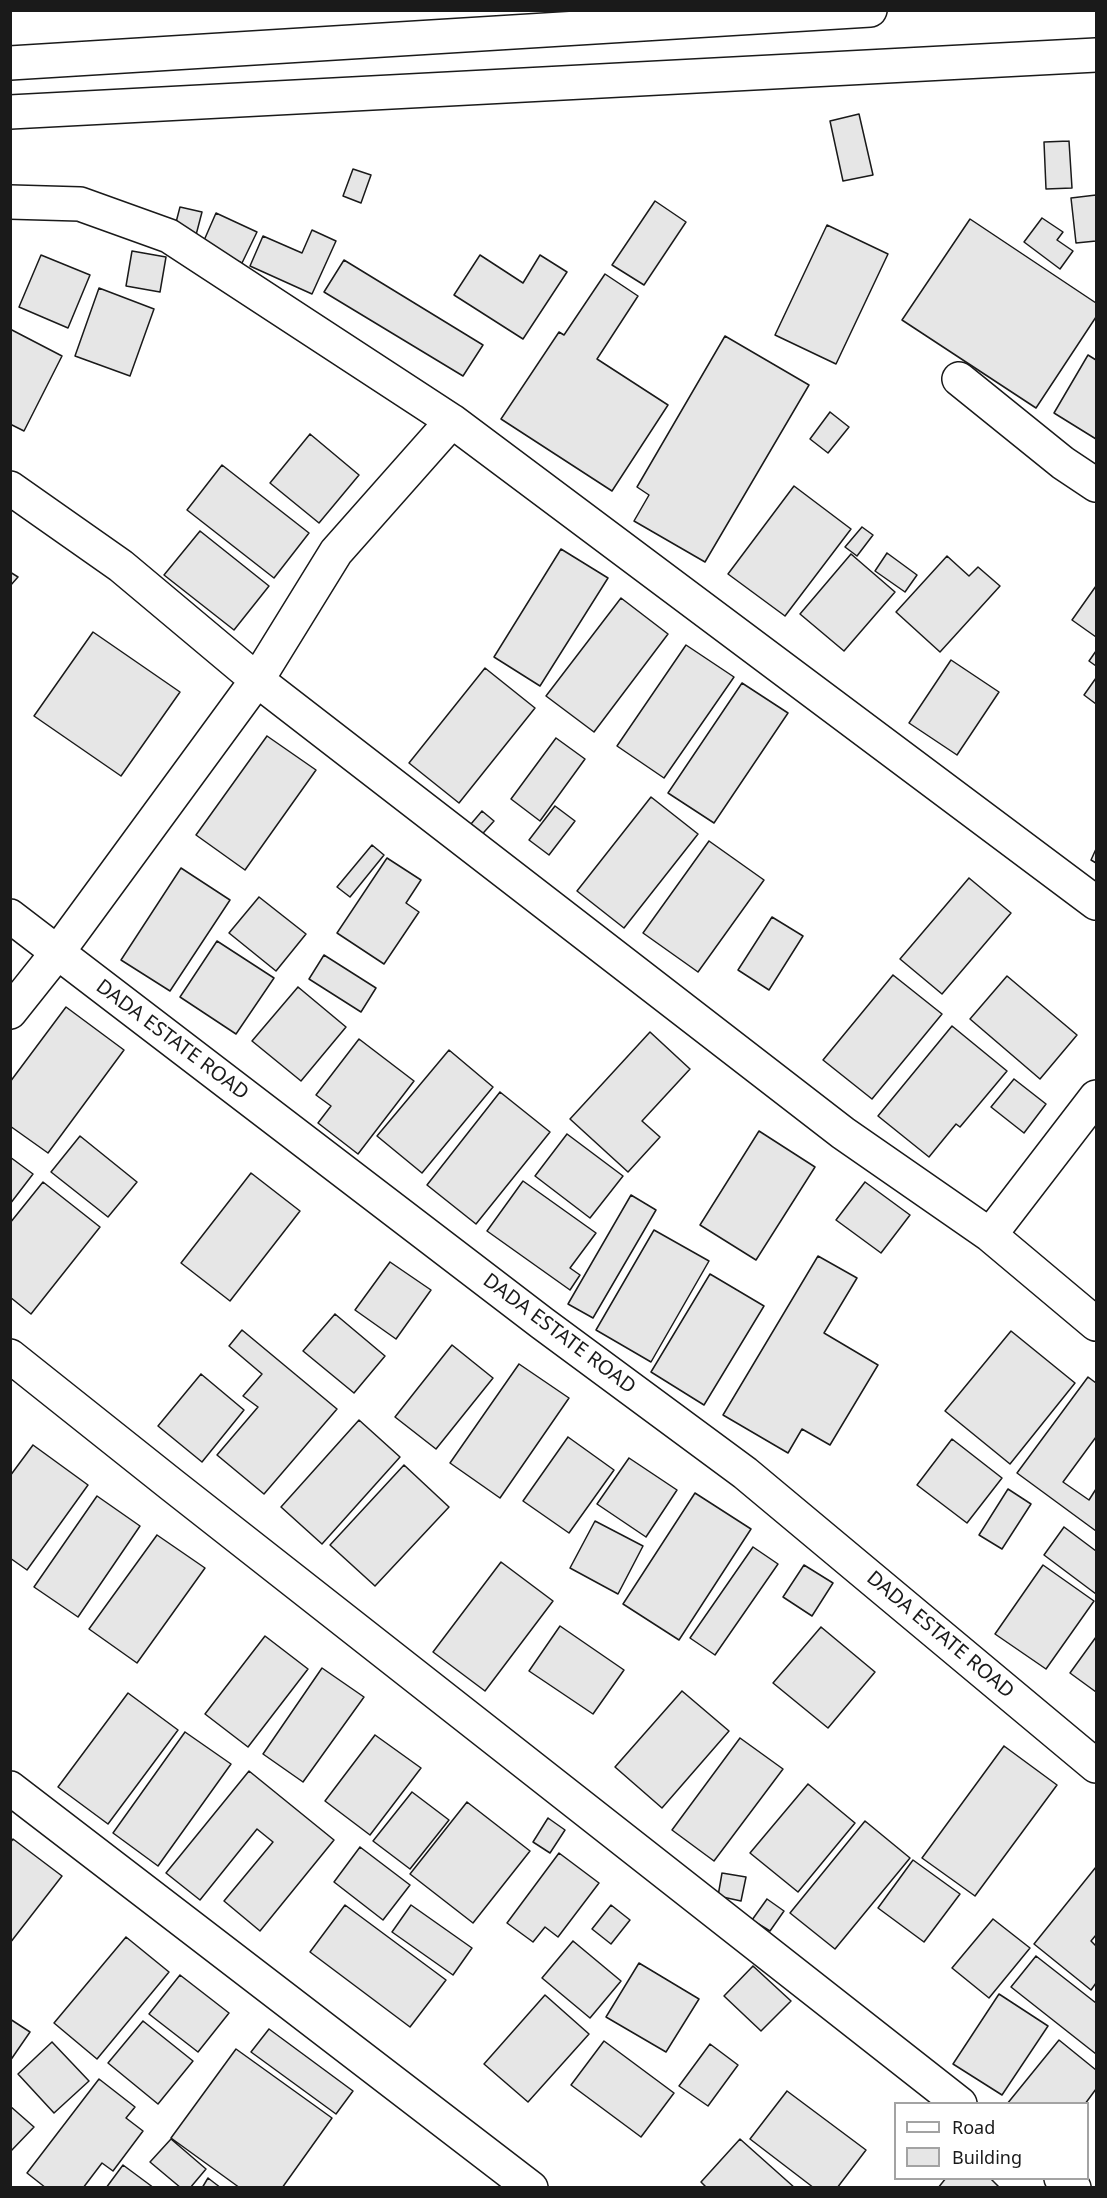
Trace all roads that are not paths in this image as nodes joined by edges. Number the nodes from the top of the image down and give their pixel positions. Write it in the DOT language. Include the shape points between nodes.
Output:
graph roads {
  1 [pos="870,10"];
  2 [pos="1096,55"];
  3 [pos="10,63"];
  4 [pos="10,112"];
  5 [pos="10,202"];
  6 [pos="959,380"];
  7 [pos="452,421"];
  8 [pos="1096,485"];
  9 [pos="10,488"];
  10 [pos="256,680"];
  11 [pos="1096,903"];
  12 [pos="10,916"];
  13 [pos="57,953"];
  14 [pos="10,1012"];
  15 [pos="1096,1097"];
  16 [pos="990,1235"];
  17 [pos="1096,1324"];
  18 [pos="10,1356"];
  19 [pos="1096,1766"];
  20 [pos="10,1788"];
  21 [pos="959,2102"];
  22 [pos="531,2187"];
  1 -- 3 [label="main road"];
  2 -- 4 [label="main road"];
  5 -- 7 [label="main road" via="80,204 170,236"];
  6 -- 8 [label="main road"];
  7 -- 10 [label="main road" via="336,552"];
  7 -- 11 [label="main road"];
  9 -- 10 [label="main road" via="122,566"];
  10 -- 13 [label="main road"];
  10 -- 16 [label="main road" via="843,1133"];
  12 -- 13 [label="main road, DADA ESTATE ROAD"];
  13 -- 14 [label="main road"];
  13 -- 19 [label="main road, DADA ESTATE ROAD" via="745,1473"];
  15 -- 16 [label="main road"];
  16 -- 17 [label="main road"];
  18 -- 21 [label="main road"];
  20 -- 22 [label="main road"];
}
